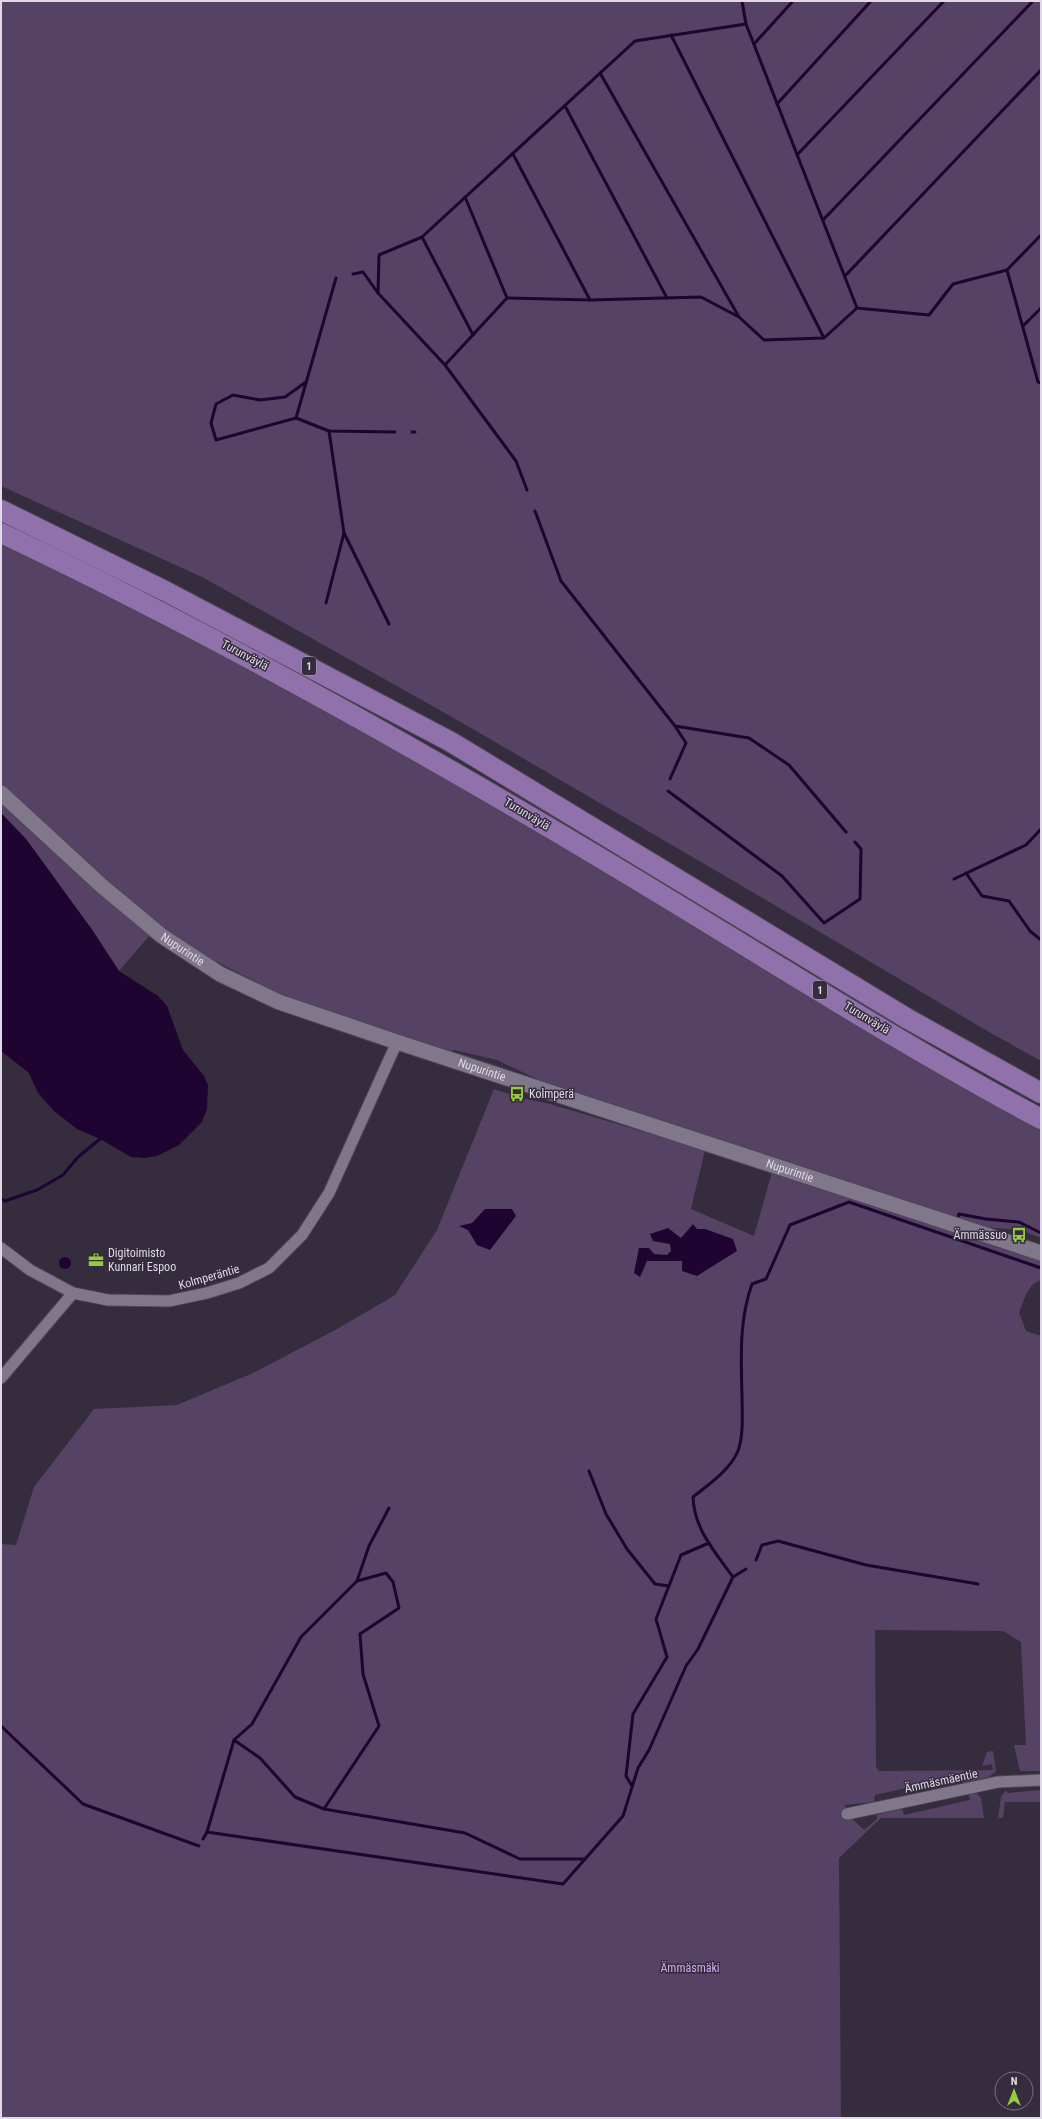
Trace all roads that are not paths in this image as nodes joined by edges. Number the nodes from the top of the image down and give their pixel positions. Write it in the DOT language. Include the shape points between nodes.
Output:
graph roads {
  1 [pos="1,510"];
  2 [pos="1,534"];
  3 [pos="1,793"];
  4 [pos="397,1042"];
  5 [pos="1041,1093"];
  6 [pos="1041,1119"];
  7 [pos="1,1248"];
  8 [pos="1041,1253"];
  9 [pos="73,1293"];
  10 [pos="1,1378"];
  11 [pos="1041,1780"];
  12 [pos="847,1814"];
  1 -- 5 [label="highway, Turunväylä / 1" via="165,591 451,742 902,1015"];
  2 -- 6 [label="highway, Turunväylä / 1" via="159,610 333,702 444,765 900,1038"];
  3 -- 4 [label="main road, Nupurintie" via="103,887 162,936 220,974 279,1002"];
  4 -- 8 [label="main road, Nupurintie"];
  4 -- 9 [label="street, Kolmperäntie" via="329,1193 302,1235 269,1268 239,1283 169,1301 108,1300"];
  7 -- 9 [label="street, Kolmperäntie" via="30,1270"];
  9 -- 10 [label="street"];
  11 -- 12 [label="street, Ämmäsmäentie" via="998,1782"];
}
